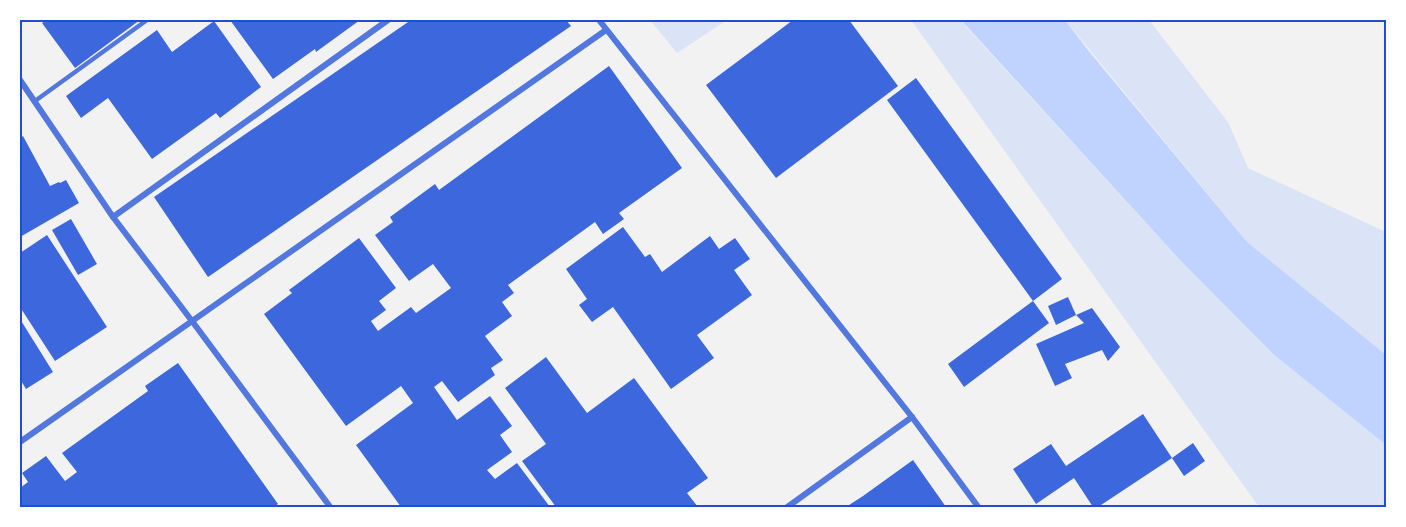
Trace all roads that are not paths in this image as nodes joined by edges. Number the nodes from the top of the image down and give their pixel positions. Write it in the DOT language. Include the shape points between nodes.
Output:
graph roads {
  1 [pos="147,20"];
  2 [pos="388,20"];
  3 [pos="598,20"];
  4 [pos="606,30"];
  5 [pos="20,80"];
  6 [pos="35,101"];
  7 [pos="112,217"];
  8 [pos="192,321"];
  9 [pos="912,417"];
  10 [pos="20,442"];
  11 [pos="331,507"];
  12 [pos="786,507"];
  13 [pos="979,507"];
  1 -- 6 [label="lane"];
  2 -- 7 [label="street"];
  3 -- 4 [label="street"];
  4 -- 8 [label="street"];
  4 -- 9 [label="street"];
  5 -- 6 [label="street"];
  6 -- 7 [label="street"];
  7 -- 8 [label="street"];
  8 -- 10 [label="street"];
  8 -- 11 [label="street"];
  9 -- 12 [label="street"];
  9 -- 13 [label="street"];
}
